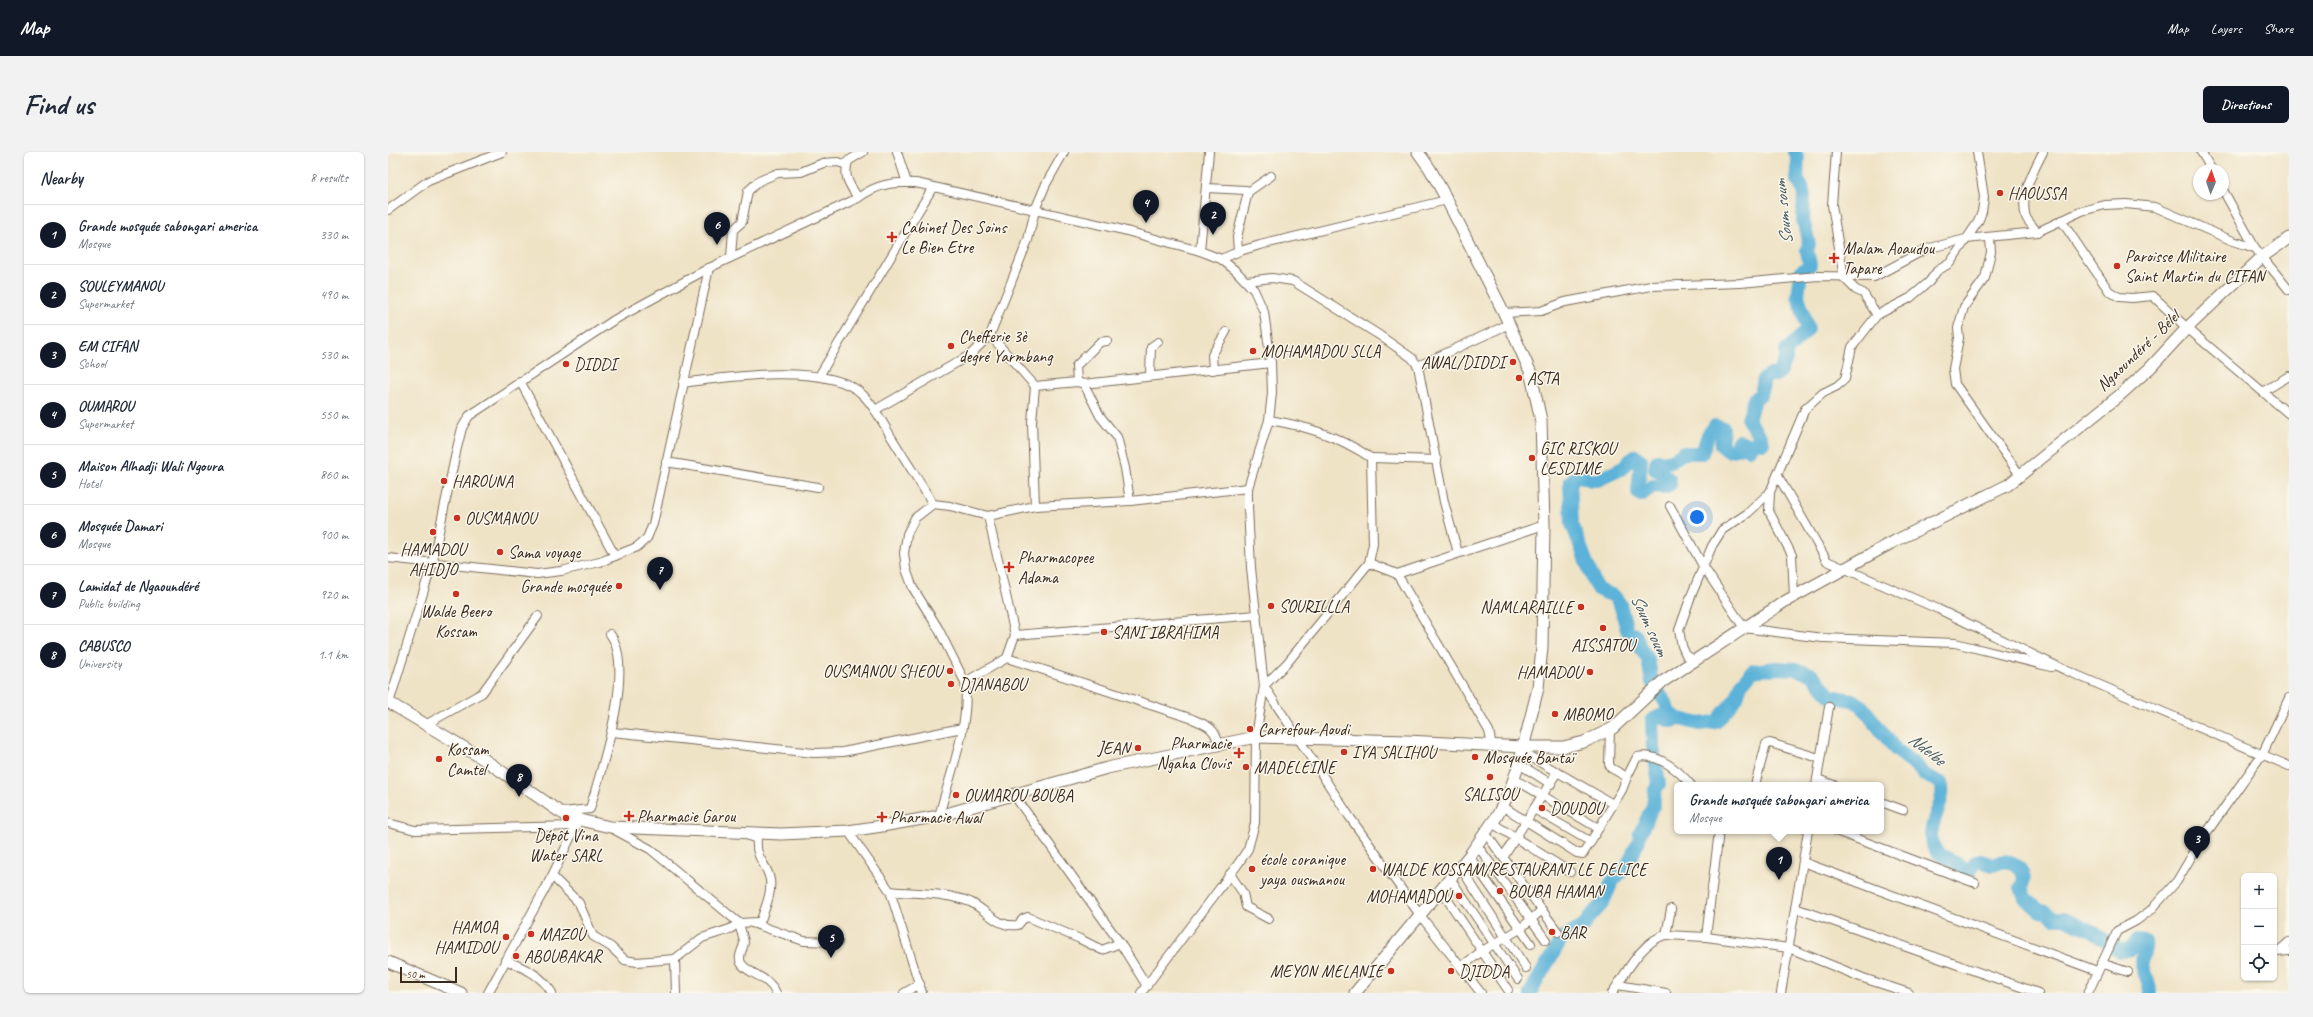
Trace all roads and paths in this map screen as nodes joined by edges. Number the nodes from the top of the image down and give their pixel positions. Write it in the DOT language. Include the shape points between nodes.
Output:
graph roads {
  1 [pos="863,152"];
  2 [pos="897,152"];
  3 [pos="1064,152"];
  4 [pos="1209,152"];
  5 [pos="1418,152"];
  6 [pos="1836,152"];
  7 [pos="1977,152"];
  8 [pos="2043,152"];
  9 [pos="2201,152"];
  10 [pos="495,153"];
  11 [pos="2208,164"];
  12 [pos="847,165"];
  13 [pos="1272,176"];
  14 [pos="907,183"];
  15 [pos="933,187"];
  16 [pos="1207,188"];
  17 [pos="1248,192"];
  18 [pos="858,198"];
  19 [pos="1447,200"];
  20 [pos="2229,200"];
  21 [pos="388,210"];
  22 [pos="1035,210"];
  23 [pos="2060,220"];
  24 [pos="2038,232"];
  25 [pos="1990,238"];
  26 [pos="2289,238"];
  27 [pos="1966,239"];
  28 [pos="2255,248"];
  29 [pos="1200,251"];
  30 [pos="1238,251"];
  31 [pos="731,257"];
  32 [pos="2262,257"];
  33 [pos="1222,259"];
  34 [pos="709,268"];
  35 [pos="1844,278"];
  36 [pos="1247,281"];
  37 [pos="2288,289"];
  38 [pos="1504,313"];
  39 [pos="1877,315"];
  40 [pos="1509,324"];
  41 [pos="2187,328"];
  42 [pos="1226,332"];
  43 [pos="990,335"];
  44 [pos="1107,341"];
  45 [pos="1158,342"];
  46 [pos="1271,363"];
  47 [pos="1418,366"];
  48 [pos="1213,370"];
  49 [pos="1150,375"];
  50 [pos="819,376"];
  51 [pos="2289,376"];
  52 [pos="520,380"];
  53 [pos="683,383"];
  54 [pos="1080,383"];
  55 [pos="1035,386"];
  56 [pos="2264,391"];
  57 [pos="875,410"];
  58 [pos="2289,414"];
  59 [pos="1269,420"];
  60 [pos="1371,458"];
  61 [pos="1437,460"];
  62 [pos="666,462"];
  63 [pos="2020,475"];
  64 [pos="1778,476"];
  65 [pos="818,487"];
  66 [pos="1248,488"];
  67 [pos="1770,492"];
  68 [pos="1130,501"];
  69 [pos="933,504"];
  70 [pos="1035,506"];
  71 [pos="1670,506"];
  72 [pos="988,516"];
  73 [pos="1544,525"];
  74 [pos="1458,553"];
  75 [pos="615,556"];
  76 [pos="388,558"];
  77 [pos="1369,563"];
  78 [pos="432,564"];
  79 [pos="1703,566"];
  80 [pos="1843,569"];
  81 [pos="1397,574"];
  82 [pos="1794,596"];
  83 [pos="1257,615"];
  84 [pos="538,616"];
  85 [pos="1744,628"];
  86 [pos="610,634"];
  87 [pos="1015,635"];
  88 [pos="1007,658"];
  89 [pos="1694,660"];
  90 [pos="2065,670"];
  91 [pos="965,682"];
  92 [pos="1264,686"];
  93 [pos="2289,698"];
  94 [pos="389,703"];
  95 [pos="1829,707"];
  96 [pos="427,724"];
  97 [pos="962,728"];
  98 [pos="1610,729"];
  99 [pos="612,732"];
  100 [pos="1256,736"];
  101 [pos="1299,737"];
  102 [pos="1218,744"];
  103 [pos="1492,746"];
  104 [pos="1523,750"];
  105 [pos="2263,753"];
  106 [pos="1819,758"];
  107 [pos="1519,764"];
  108 [pos="2289,766"];
  109 [pos="1557,772"];
  110 [pos="1627,777"];
  111 [pos="1514,779"];
  112 [pos="1688,782"];
  113 [pos="1756,782"];
  114 [pos="1816,782"];
  115 [pos="1551,784"];
  116 [pos="1014,795"];
  117 [pos="1543,797"];
  118 [pos="1884,803"];
  119 [pos="1613,804"];
  120 [pos="1502,806"];
  121 [pos="1534,809"];
  122 [pos="1903,810"];
  123 [pos="560,812"];
  124 [pos="939,816"];
  125 [pos="1525,822"];
  126 [pos="388,823"];
  127 [pos="1492,823"];
  128 [pos="576,826"];
  129 [pos="610,827"];
  130 [pos="1598,828"];
  131 [pos="848,831"];
  132 [pos="737,832"];
  133 [pos="1486,834"];
  134 [pos="1719,834"];
  135 [pos="1808,834"];
  136 [pos="1844,834"];
  137 [pos="1515,839"];
  138 [pos="1591,842"];
  139 [pos="1477,845"];
  140 [pos="1469,856"];
  141 [pos="1504,856"];
  142 [pos="1803,862"];
  143 [pos="1460,867"];
  144 [pos="1570,872"];
  145 [pos="1230,874"];
  146 [pos="552,876"];
  147 [pos="1450,878"];
  148 [pos="1975,883"];
  149 [pos="1440,890"];
  150 [pos="890,891"];
  151 [pos="1795,908"];
  152 [pos="1671,909"];
  153 [pos="1542,910"];
  154 [pos="1420,915"];
  155 [pos="1531,918"];
  156 [pos="1269,919"];
  157 [pos="747,922"];
  158 [pos="738,923"];
  159 [pos="1520,929"];
  160 [pos="1558,932"];
  161 [pos="1666,935"];
  162 [pos="1505,936"];
  163 [pos="1706,937"];
  164 [pos="1546,940"];
  165 [pos="838,942"];
  166 [pos="2289,942"];
  167 [pos="1120,943"];
  168 [pos="1494,943"];
  169 [pos="1531,944"];
  170 [pos="1789,948"];
  171 [pos="1482,951"];
  172 [pos="2289,951"];
  173 [pos="676,959"];
  174 [pos="505,960"];
  175 [pos="388,962"];
  176 [pos="1461,967"];
  177 [pos="2099,967"];
  178 [pos="1526,968"];
  179 [pos="2128,972"];
  180 [pos="1518,979"];
  181 [pos="920,984"];
  182 [pos="1618,985"];
  183 [pos="1146,986"];
  184 [pos="1508,990"];
  185 [pos="461,993"];
  186 [pos="488,993"];
  187 [pos="552,993"];
  188 [pos="676,993"];
  189 [pos="776,993"];
  190 [pos="904,993"];
  191 [pos="922,993"];
  192 [pos="1141,993"];
  193 [pos="1355,993"];
  194 [pos="1481,993"];
  195 [pos="1612,993"];
  196 [pos="1666,993"];
  197 [pos="1782,993"];
  198 [pos="1909,993"];
  199 [pos="2038,993"];
  200 [pos="2088,993"];
  1 -- 12 [label="street" via="851,158"];
  2 -- 14 [label="street"];
  3 -- 22 [label="street"];
  4 -- 16 [label="street"];
  5 -- 19 [label="main road"];
  6 -- 35 [label="street" via="1832,205"];
  7 -- 27 [label="street" via="1984,197 1982,212"];
  8 -- 24 [label="street" via="2026,190 2024,201 2026,217"];
  9 -- 11 [label="street"];
  10 -- 21 [label="street" via="428,181"];
  12 -- 18 [label="street" via="847,179"];
  12 -- 31 [label="street" via="838,162 822,163 801,172 778,173 754,184 748,192 742,222 733,230"];
  13 -- 17 [label="street"];
  14 -- 15 [label="street"];
  14 -- 18 [label="street" via="872,188"];
  15 -- 22 [label="street"];
  15 -- 50 [label="street"];
  16 -- 17 [label="street"];
  16 -- 29 [label="street"];
  17 -- 30 [label="street" via="1236,237"];
  18 -- 31 [label="street"];
  19 -- 30 [label="street"];
  19 -- 38 [label="main road"];
  20 -- 28 [label="street"];
  22 -- 29 [label="street"];
  22 -- 43 [label="street" via="1028,240"];
  23 -- 24 [label="street"];
  23 -- 28 [label="street" via="2105,205 2155,207 2232,241"];
  23 -- 41 [label="street" via="2109,291 2119,297 2152,295"];
  24 -- 25 [label="street"];
  25 -- 27 [label="street"];
  25 -- 63 [label="street" via="1991,252 1985,278 1969,298 1961,318 1953,369 1954,384"];
  26 -- 32 [label="main road, Ngaoundéré - Bélel"];
  27 -- 35 [label="street" via="1926,249 1874,277"];
  27 -- 39 [label="street" via="1950,263 1937,271 1922,289"];
  28 -- 32 [label="street"];
  29 -- 33 [label="street"];
  30 -- 33 [label="street"];
  31 -- 34 [label="street"];
  32 -- 37 [label="street" via="2274,275"];
  32 -- 41 [label="main road, Ngaoundéré - Bélel"];
  33 -- 36 [label="street"];
  34 -- 52 [label="street" via="614,320"];
  34 -- 53 [label="street"];
  35 -- 38 [label="street" via="1818,276 1740,283 1651,286 1565,302 1541,311"];
  35 -- 39 [label="street" via="1863,293"];
  36 -- 46 [label="street" via="1264,312"];
  36 -- 47 [label="street" via="1272,278 1293,281 1379,335 1412,358"];
  38 -- 40 [label="main road"];
  39 -- 64 [label="street" via="1852,347 1845,379 1823,393 1806,409 1781,463"];
  40 -- 47 [label="street"];
  40 -- 73 [label="main road" via="1530,371 1541,420"];
  41 -- 56 [label="street"];
  41 -- 63 [label="main road, Ngaoundéré - Bélel" via="2130,386"];
  42 -- 48 [label="street" via="1214,349"];
  43 -- 55 [label="street"];
  43 -- 57 [label="street" via="970,355"];
  44 -- 54 [label="street" via="1100,342 1076,366"];
  45 -- 49 [label="street" via="1151,346"];
  46 -- 48 [label="street"];
  46 -- 59 [label="street" via="1272,394"];
  47 -- 61 [label="street"];
  48 -- 49 [label="street"];
  49 -- 54 [label="street"];
  50 -- 53 [label="street" via="736,376"];
  50 -- 57 [label="street" via="844,382 862,394"];
  51 -- 56 [label="street"];
  52 -- 75 [label="street"];
  52 -- 78 [label="street" via="469,416 462,428"];
  53 -- 62 [label="street"];
  54 -- 55 [label="street"];
  54 -- 68 [label="street" via="1100,416 1117,437"];
  55 -- 70 [label="street" via="1032,422"];
  56 -- 58 [label="street"];
  57 -- 69 [label="street"];
  59 -- 60 [label="street" via="1333,436"];
  59 -- 66 [label="street"];
  60 -- 61 [label="street"];
  60 -- 77 [label="street" via="1373,544"];
  61 -- 74 [label="street" via="1444,502"];
  62 -- 65 [label="street"];
  62 -- 75 [label="street" via="653,524 647,538 637,547"];
  63 -- 80 [label="main road, Ngaoundéré - Bélel" via="2008,485"];
  64 -- 67 [label="street"];
  64 -- 80 [label="street" via="1827,561"];
  66 -- 68 [label="street"];
  66 -- 83 [label="street" via="1251,568"];
  67 -- 79 [label="street" via="1748,513 1722,530"];
  67 -- 82 [label="street" via="1770,511 1792,555"];
  68 -- 70 [label="street"];
  69 -- 72 [label="street"];
  69 -- 91 [label="street" via="915,518 907,534 904,553 906,569 913,588 938,628"];
  70 -- 72 [label="street"];
  71 -- 79 [label="street"];
  72 -- 87 [label="street"];
  73 -- 74 [label="street"];
  73 -- 104 [label="main road" via="1542,647 1538,688"];
  74 -- 81 [label="street"];
  75 -- 78 [label="street" via="561,572 537,574"];
  76 -- 78 [label="street"];
  77 -- 81 [label="street"];
  77 -- 92 [label="street" via="1287,663"];
  78 -- 94 [label="street"];
  79 -- 85 [label="street"];
  79 -- 89 [label="street" via="1679,630 1686,655"];
  80 -- 82 [label="main road, Ngaoundéré - Bélel"];
  80 -- 90 [label="street" via="1938,609"];
  81 -- 103 [label="street" via="1489,731"];
  82 -- 85 [label="main road, Ngaoundéré - Bélel"];
  83 -- 87 [label="street"];
  83 -- 92 [label="street"];
  84 -- 96 [label="street" via="482,693"];
  85 -- 89 [label="main road, Ngaoundéré - Bélel"];
  85 -- 90 [label="street" via="1822,638 1955,643"];
  86 -- 99 [label="street" via="618,647 620,661"];
  87 -- 88 [label="street"];
  88 -- 91 [label="street"];
  88 -- 102 [label="street" via="1190,718 1213,730"];
  89 -- 98 [label="main road, Ngaoundéré - Bélel" via="1662,682"];
  90 -- 105 [label="street"];
  91 -- 97 [label="street" via="967,698"];
  92 -- 100 [label="street"];
  92 -- 101 [label="street"];
  93 -- 105 [label="street"];
  94 -- 96 [label="main road, Ngaoundéré - Bélel"];
  95 -- 106 [label="street"];
  96 -- 123 [label="main road, Ngaoundéré - Bélel"];
  97 -- 99 [label="street" via="842,752 814,753"];
  97 -- 124 [label="street"];
  98 -- 104 [label="main road, Ngaoundéré - Bélel" via="1584,742 1563,747"];
  98 -- 110 [label="street" via="1609,764 1611,768"];
  99 -- 123 [label="street" via="590,809"];
  100 -- 101 [label="main road, Ngaoundéré - Bélel"];
  100 -- 102 [label="main road, Ngaoundéré - Bélel"];
  100 -- 145 [label="street" via="1253,836 1248,849"];
  101 -- 103 [label="main road, Ngaoundéré - Bélel"];
  101 -- 154 [label="street" via="1349,816"];
  102 -- 116 [label="main road, Ngaoundéré - Bélel" via="1108,768"];
  103 -- 104 [label="main road, Ngaoundéré - Bélel"];
  104 -- 107 [label="main road"];
  104 -- 109 [label="street"];
  105 -- 108 [label="street"];
  105 -- 177 [label="street" via="2200,842 2177,881 2151,910 2136,922 2117,931"];
  106 -- 113 [label="street" via="1766,744"];
  106 -- 114 [label="street"];
  107 -- 111 [label="main road"];
  107 -- 115 [label="street"];
  109 -- 115 [label="street"];
  109 -- 119 [label="street"];
  110 -- 112 [label="street" via="1638,757 1650,757 1678,770"];
  110 -- 119 [label="street"];
  111 -- 117 [label="street"];
  111 -- 120 [label="main road"];
  115 -- 117 [label="street"];
  116 -- 124 [label="main road, Ngaoundéré - Bélel"];
  116 -- 167 [label="street"];
  117 -- 121 [label="street"];
  117 -- 130 [label="street"];
  118 -- 122 [label="street"];
  119 -- 130 [label="street"];
  120 -- 125 [label="street"];
  120 -- 127 [label="main road"];
  121 -- 125 [label="street"];
  121 -- 138 [label="street"];
  123 -- 128 [label="street"];
  123 -- 129 [label="main road, Ngaoundéré - Bélel"];
  124 -- 131 [label="main road, Ngaoundéré - Bélel"];
  125 -- 137 [label="street"];
  125 -- 138 [label="street" via="1580,854 1583,854"];
  126 -- 128 [label="street" via="415,830"];
  127 -- 133 [label="main road"];
  127 -- 137 [label="street"];
  128 -- 146 [label="street"];
  129 -- 132 [label="main road, Ngaoundéré - Bélel"];
  129 -- 158 [label="street" via="650,849"];
  130 -- 138 [label="street"];
  131 -- 132 [label="main road, Ngaoundéré - Bélel" via="781,834"];
  131 -- 150 [label="street"];
  132 -- 157 [label="street" via="757,839 756,854 770,880 761,920"];
  133 -- 139 [label="main road"];
  133 -- 141 [label="street"];
  134 -- 163 [label="street"];
  135 -- 142 [label="street"];
  136 -- 148 [label="street"];
  137 -- 141 [label="street"];
  137 -- 144 [label="street"];
  139 -- 140 [label="main road"];
  139 -- 155 [label="street"];
  140 -- 143 [label="main road"];
  140 -- 159 [label="street"];
  141 -- 153 [label="street"];
  142 -- 151 [label="street"];
  142 -- 177 [label="street"];
  143 -- 147 [label="main road"];
  143 -- 162 [label="street"];
  145 -- 156 [label="street" via="1243,893 1246,907"];
  145 -- 183 [label="street"];
  146 -- 173 [label="street" via="578,903 593,936 626,960 637,962"];
  146 -- 174 [label="street"];
  147 -- 149 [label="main road"];
  147 -- 168 [label="street"];
  149 -- 154 [label="main road"];
  149 -- 171 [label="street"];
  150 -- 167 [label="street" via="914,892 970,902 1000,923 1010,926 1018,925 1028,917 1102,950"];
  150 -- 181 [label="street"];
  151 -- 170 [label="street"];
  151 -- 199 [label="street"];
  152 -- 161 [label="street"];
  153 -- 155 [label="street"];
  153 -- 160 [label="street"];
  154 -- 176 [label="street"];
  154 -- 193 [label="main road"];
  155 -- 159 [label="street"];
  155 -- 164 [label="street"];
  157 -- 158 [label="street"];
  157 -- 165 [label="street" via="804,941"];
  158 -- 173 [label="street" via="730,929 702,938"];
  158 -- 189 [label="street" via="744,942 740,962 772,985"];
  159 -- 162 [label="street"];
  159 -- 169 [label="street"];
  161 -- 163 [label="street"];
  161 -- 182 [label="street" via="1656,939 1629,964"];
  162 -- 168 [label="street"];
  162 -- 178 [label="street"];
  163 -- 170 [label="street"];
  166 -- 172 [label="street" via="2278,951"];
  167 -- 183 [label="street"];
  168 -- 171 [label="street"];
  168 -- 180 [label="street"];
  170 -- 197 [label="street"];
  170 -- 198 [label="street"];
  171 -- 176 [label="street"];
  171 -- 184 [label="street"];
  173 -- 188 [label="street"];
  174 -- 186 [label="street"];
  174 -- 187 [label="street" via="525,968 545,981"];
  175 -- 185 [label="main road"];
  176 -- 194 [label="street"];
  177 -- 179 [label="street"];
  177 -- 200 [label="street"];
  181 -- 190 [label="street"];
  181 -- 191 [label="street"];
  182 -- 195 [label="street"];
  182 -- 196 [label="street"];
  183 -- 192 [label="street"];
}
